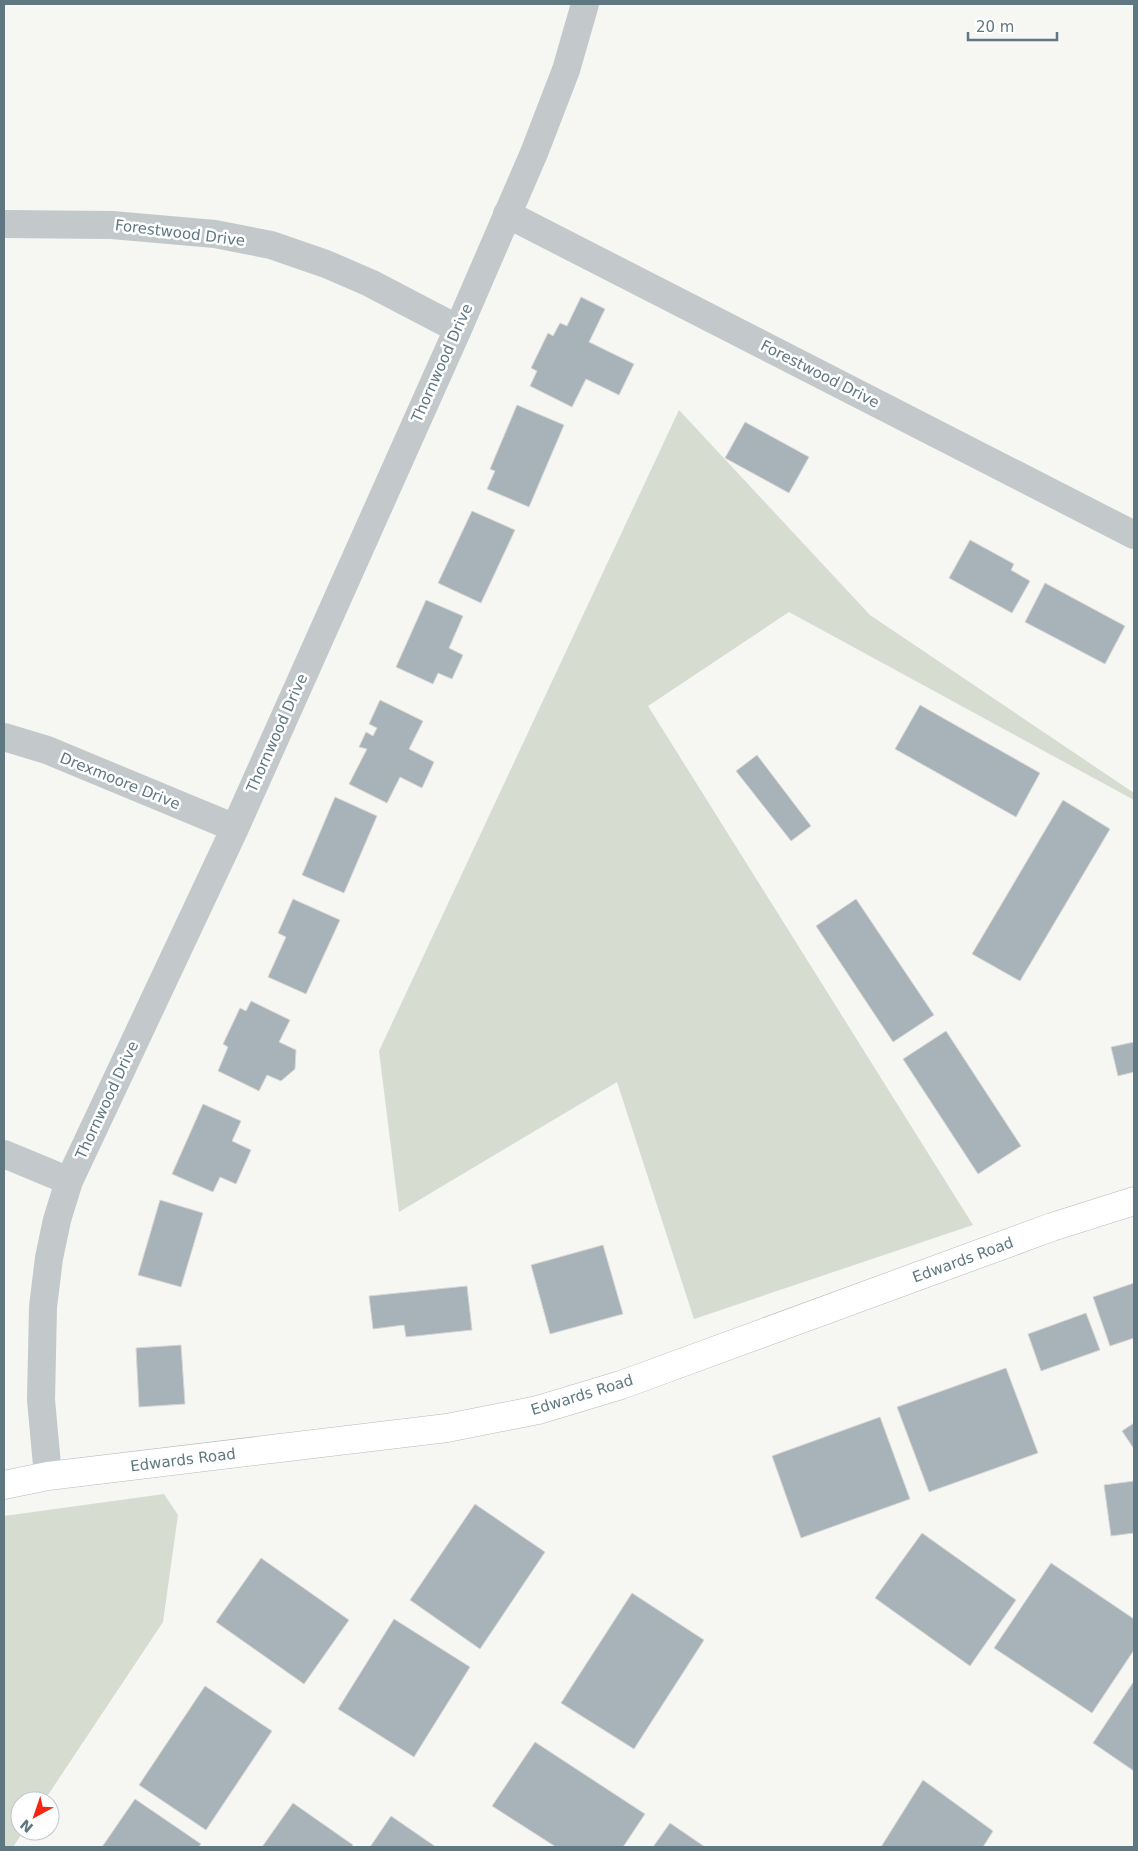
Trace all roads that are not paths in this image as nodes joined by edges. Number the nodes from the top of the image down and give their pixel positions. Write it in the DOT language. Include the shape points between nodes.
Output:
graph roads {
  1 [pos="585,4"];
  2 [pos="506,214"];
  3 [pos="4,224"];
  4 [pos="458,328"];
  5 [pos="1134,534"];
  6 [pos="4,737"];
  7 [pos="235,828"];
  8 [pos="4,1154"];
  9 [pos="69,1181"];
  10 [pos="1134,1201"];
  11 [pos="48,1476"];
  12 [pos="4,1485"];
  1 -- 2 [label="street, Thornwood Drive" via="566,70"];
  2 -- 4 [label="street, Thornwood Drive"];
  2 -- 5 [label="street, Forestwood Drive"];
  3 -- 4 [label="street, Forestwood Drive" via="112,225 215,234 271,246 352,275"];
  4 -- 7 [label="street, Thornwood Drive"];
  6 -- 7 [label="street, Drexmoore Drive" via="46,750"];
  7 -- 9 [label="street, Thornwood Drive"];
  8 -- 9 [label="street"];
  9 -- 11 [label="street, Thornwood Drive" via="49,1258 43,1307 41,1400"];
  10 -- 11 [label="main road, Edwards Road" via="1052,1227 621,1385 538,1410 447,1428"];
  11 -- 12 [label="main road, Edwards Road"];
}
